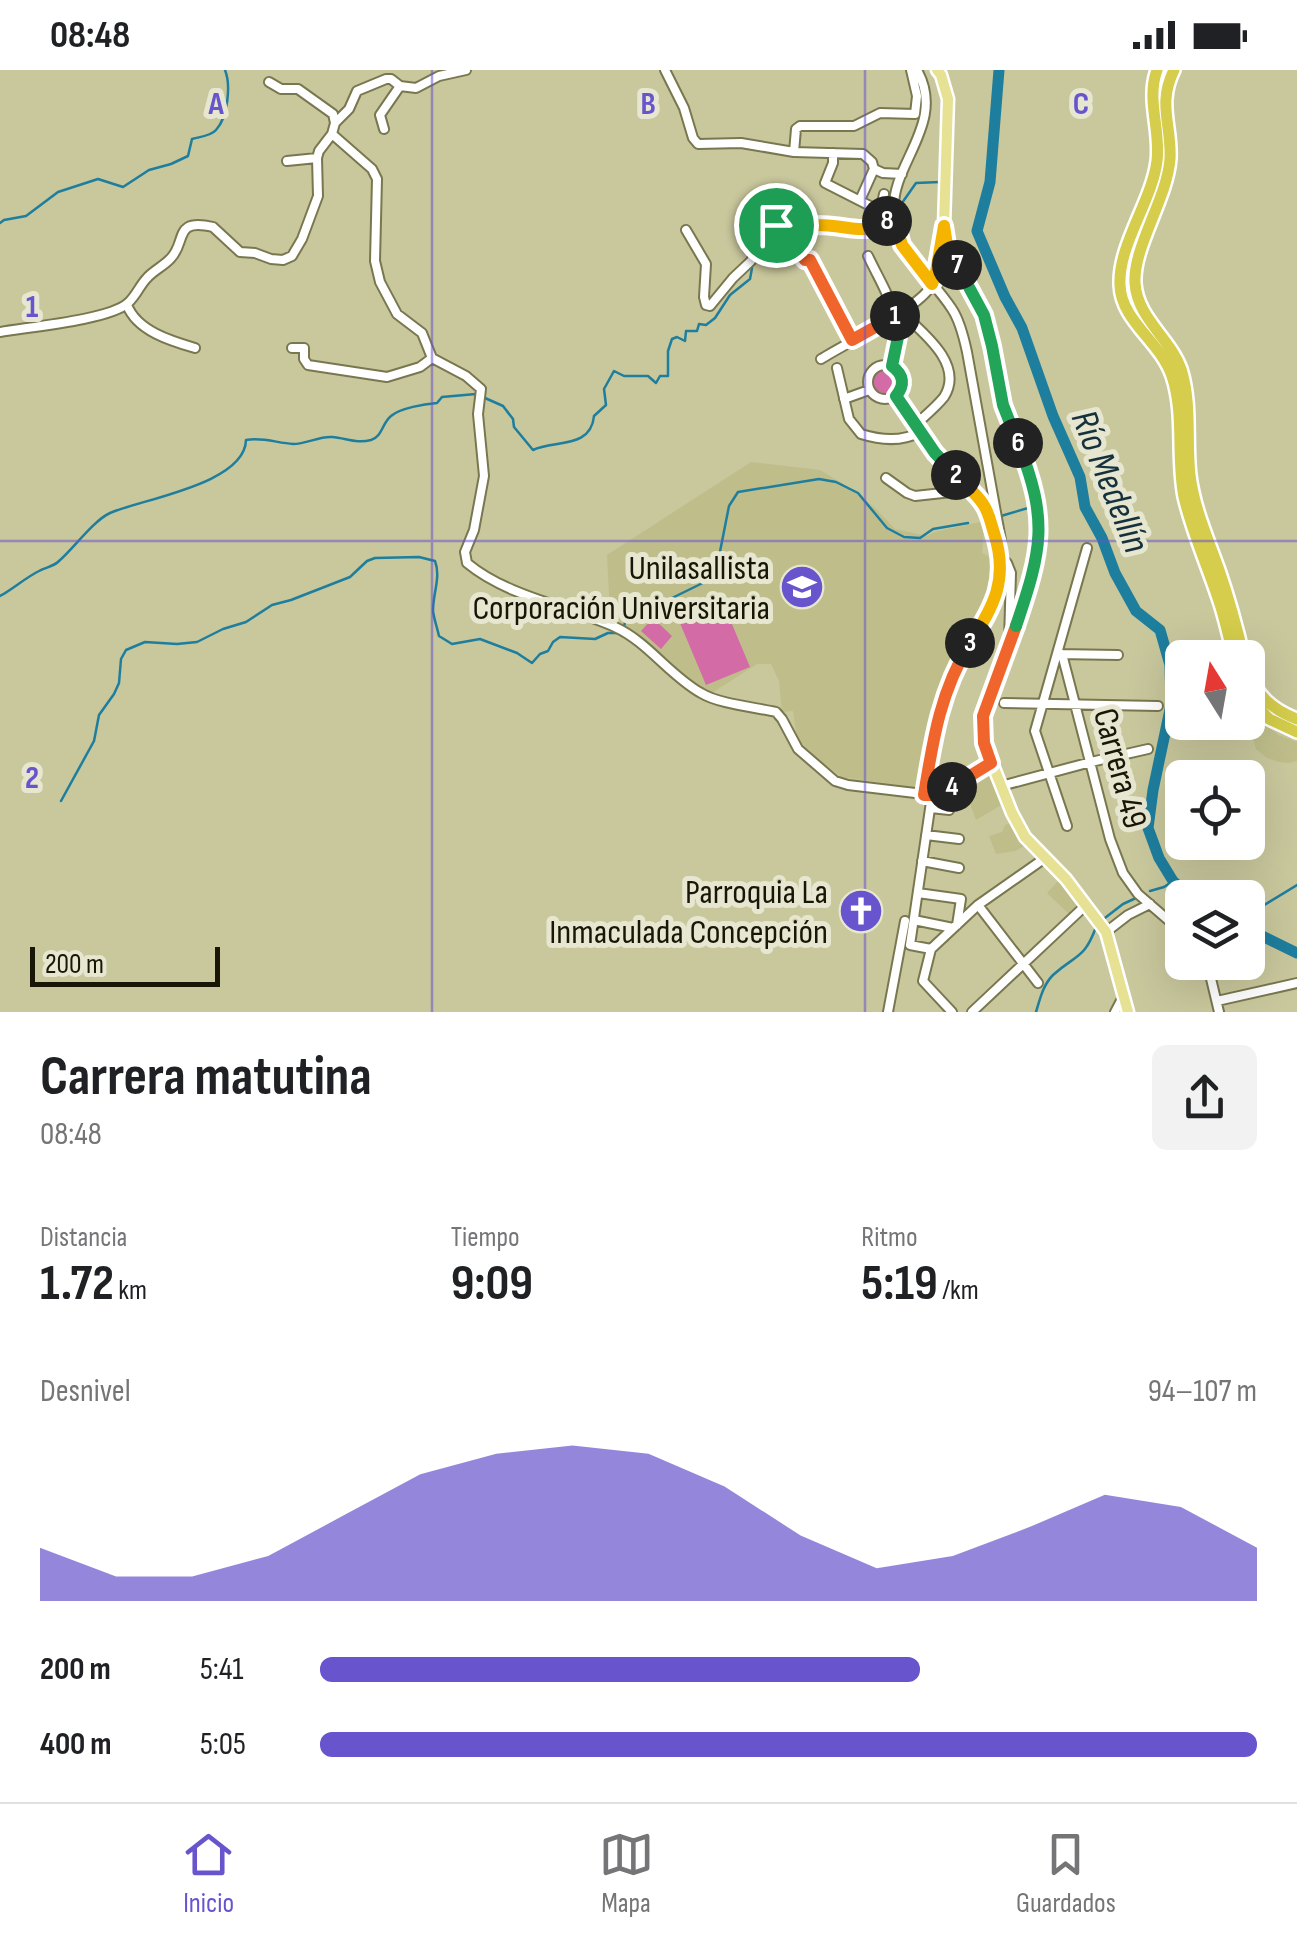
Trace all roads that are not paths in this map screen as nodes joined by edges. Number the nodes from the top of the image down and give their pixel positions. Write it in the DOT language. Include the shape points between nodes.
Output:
graph roads {
  1 [pos="466,70"];
  2 [pos="665,70"];
  3 [pos="937,70"];
  4 [pos="1157,70"];
  5 [pos="1174,70"];
  6 [pos="917,71"];
  7 [pos="270,82"];
  8 [pos="400,86"];
  9 [pos="336,123"];
  10 [pos="384,128"];
  11 [pos="332,134"];
  12 [pos="794,152"];
  13 [pos="833,153"];
  14 [pos="317,158"];
  15 [pos="287,161"];
  16 [pos="874,168"];
  17 [pos="902,174"];
  18 [pos="884,194"];
  19 [pos="860,200"];
  20 [pos="880,212"];
  21 [pos="894,214"];
  22 [pos="776,225"];
  23 [pos="944,226"];
  24 [pos="686,230"];
  25 [pos="868,256"];
  26 [pos="932,284"];
  27 [pos="126,305"];
  28 [pos="899,314"];
  29 [pos="0,332"];
  30 [pos="852,340"];
  31 [pos="195,348"];
  32 [pos="292,348"];
  33 [pos="432,358"];
  34 [pos="822,359"];
  35 [pos="892,366"];
  36 [pos="837,368"];
  37 [pos="869,390"];
  38 [pos="896,396"];
  39 [pos="844,399"];
  40 [pos="918,428"];
  41 [pos="886,478"];
  42 [pos="970,490"];
  43 [pos="998,544"];
  44 [pos="1087,548"];
  45 [pos="1001,557"];
  46 [pos="1230,640"];
  47 [pos="1239,640"];
  48 [pos="1010,644"];
  49 [pos="1059,654"];
  50 [pos="1118,655"];
  51 [pos="1265,700"];
  52 [pos="1004,703"];
  53 [pos="1075,705"];
  54 [pos="1041,706"];
  55 [pos="1158,706"];
  56 [pos="1265,715"];
  57 [pos="1297,719"];
  58 [pos="1297,732"];
  59 [pos="1148,749"];
  60 [pos="1091,762"];
  61 [pos="991,763"];
  62 [pos="1049,773"];
  63 [pos="1001,786"];
  64 [pos="928,795"];
  65 [pos="931,808"];
  66 [pos="949,810"];
  67 [pos="1068,826"];
  68 [pos="926,835"];
  69 [pos="959,840"];
  70 [pos="1046,858"];
  71 [pos="922,861"];
  72 [pos="959,868"];
  73 [pos="918,893"];
  74 [pos="1150,904"];
  75 [pos="978,905"];
  76 [pos="1086,905"];
  77 [pos="1165,917"];
  78 [pos="909,921"];
  79 [pos="955,926"];
  80 [pos="1102,926"];
  81 [pos="932,950"];
  82 [pos="1024,964"];
  83 [pos="1211,980"];
  84 [pos="1038,983"];
  85 [pos="1297,983"];
  86 [pos="1124,995"];
  87 [pos="1217,1001"];
  88 [pos="888,1012"];
  89 [pos="952,1012"];
  90 [pos="972,1012"];
  91 [pos="1116,1012"];
  92 [pos="1128,1012"];
  93 [pos="1220,1012"];
  1 -- 8 [label="street" via="416,88"];
  2 -- 12 [label="street" via="698,144"];
  3 -- 23 [label="main road" via="948,99"];
  4 -- 46 [label="highway" via="1152,98 1158,158 1120,288 1128,314 1172,374 1184,495"];
  5 -- 47 [label="highway" via="1165,98 1170,164 1135,287 1182,371 1190,475"];
  6 -- 12 [label="street" via="916,113 880,113 854,126 800,126"];
  6 -- 17 [label="street" via="926,108"];
  7 -- 9 [label="street" via="298,89"];
  8 -- 9 [label="street" via="386,79 361,88"];
  8 -- 10 [label="street" via="380,115"];
  9 -- 11 [label="street"];
  11 -- 14 [label="street"];
  11 -- 33 [label="street" via="377,179 380,282 397,314 422,333"];
  12 -- 13 [label="street"];
  13 -- 16 [label="street" via="864,154"];
  13 -- 19 [label="street" via="825,183"];
  14 -- 15 [label="street"];
  14 -- 27 [label="street" via="318,196 292,256 240,252 213,227 192,226 180,234 173,257"];
  16 -- 17 [label="street"];
  16 -- 19 [label="street"];
  17 -- 21 [label="street"];
  18 -- 20 [label="street"];
  19 -- 20 [label="street"];
  20 -- 21 [label="street"];
  21 -- 22 [label="street" via="862,230"];
  21 -- 26 [label="street" via="902,245"];
  22 -- 24 [label="street" via="710,306 704,298 706,264"];
  22 -- 30 [label="street" via="810,260"];
  23 -- 26 [label="street"];
  23 -- 48 [label="main road" via="947,245 984,315 1003,405 1036,495 1036,564"];
  25 -- 28 [label="street"];
  26 -- 28 [label="street"];
  26 -- 43 [label="street" via="953,310 965,344"];
  27 -- 29 [label="street"];
  27 -- 31 [label="street" via="160,338"];
  28 -- 30 [label="street"];
  28 -- 35 [label="street"];
  28 -- 40 [label="street" via="945,360 946,393"];
  30 -- 34 [label="street"];
  32 -- 33 [label="street" via="302,346 308,365 387,377"];
  33 -- 64 [label="street" via="480,389 484,476 465,552 471,567 632,635 704,696 776,712 798,748 835,781"];
  35 -- 37 [label="street" via="872,370"];
  35 -- 38 [label="street" via="903,380"];
  36 -- 39 [label="street"];
  37 -- 38 [label="street"];
  37 -- 39 [label="street"];
  38 -- 40 [label="street"];
  39 -- 40 [label="street" via="848,418 862,434 911,437"];
  40 -- 42 [label="street"];
  41 -- 42 [label="street" via="916,496"];
  42 -- 43 [label="street" via="983,504"];
  43 -- 45 [label="street"];
  44 -- 49 [label="street"];
  45 -- 48 [label="street" via="1011,573"];
  45 -- 64 [label="street" via="986,620 946,688"];
  48 -- 61 [label="main road" via="983,716"];
  49 -- 50 [label="street"];
  49 -- 53 [label="street, Carrera 49"];
  49 -- 54 [label="street"];
  51 -- 57 [label="highway"];
  52 -- 54 [label="street"];
  53 -- 54 [label="street"];
  53 -- 55 [label="street"];
  53 -- 60 [label="street, Carrera 49"];
  54 -- 62 [label="street" via="1035,731"];
  56 -- 58 [label="highway"];
  59 -- 60 [label="street"];
  60 -- 62 [label="street"];
  60 -- 74 [label="street, Carrera 49" via="1123,873"];
  61 -- 63 [label="main road"];
  61 -- 64 [label="street"];
  62 -- 63 [label="street"];
  62 -- 67 [label="street"];
  63 -- 70 [label="main road" via="1025,837"];
  64 -- 65 [label="street"];
  65 -- 66 [label="street"];
  65 -- 68 [label="street"];
  68 -- 69 [label="street"];
  68 -- 71 [label="street"];
  70 -- 75 [label="street"];
  70 -- 76 [label="main road"];
  71 -- 72 [label="street"];
  71 -- 73 [label="street"];
  73 -- 78 [label="street"];
  73 -- 79 [label="street" via="961,900"];
  74 -- 77 [label="street, Carrera 49"];
  74 -- 80 [label="street"];
  75 -- 79 [label="street"];
  75 -- 82 [label="street"];
  76 -- 80 [label="main road"];
  76 -- 82 [label="street"];
  78 -- 79 [label="street"];
  78 -- 81 [label="street" via="910,945"];
  78 -- 88 [label="street"];
  79 -- 81 [label="street"];
  80 -- 86 [label="main road"];
  81 -- 89 [label="street" via="923,981"];
  82 -- 84 [label="street"];
  82 -- 90 [label="street"];
  83 -- 87 [label="street"];
  85 -- 87 [label="street"];
  86 -- 91 [label="street"];
  86 -- 92 [label="main road"];
  87 -- 93 [label="street"];
}
